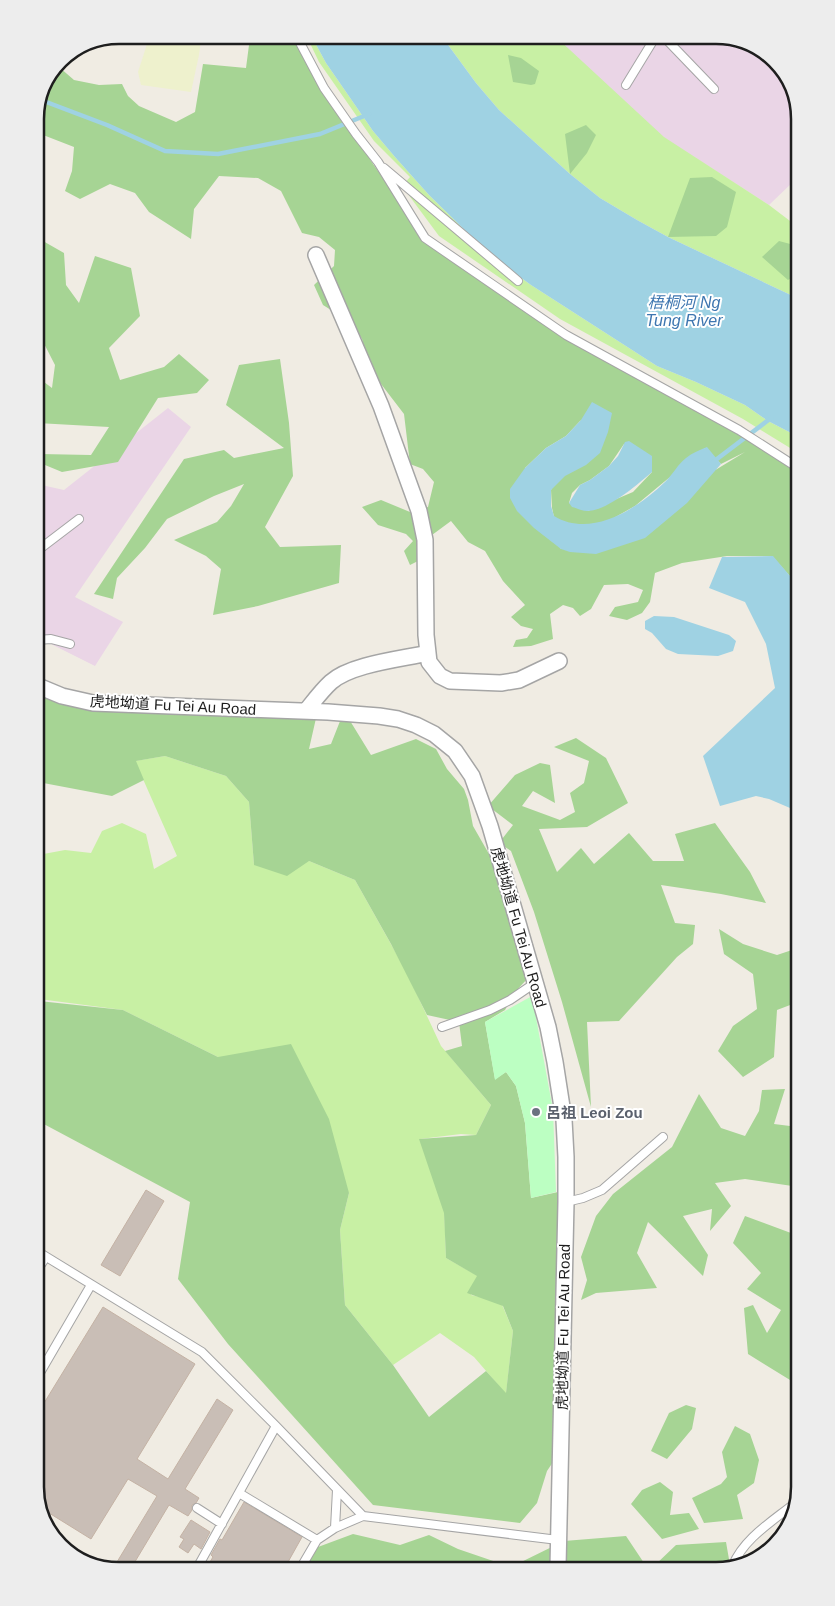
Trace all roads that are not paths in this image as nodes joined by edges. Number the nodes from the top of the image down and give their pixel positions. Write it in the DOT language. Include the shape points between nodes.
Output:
graph roads {
  1 [pos="301,44"];
  2 [pos="651,44"];
  3 [pos="672,44"];
  4 [pos="626,85"];
  5 [pos="714,89"];
  6 [pos="378,162"];
  7 [pos="316,254"];
  8 [pos="518,281"];
  9 [pos="791,463"];
  10 [pos="79,519"];
  11 [pos="44,546"];
  12 [pos="44,640"];
  13 [pos="70,644"];
  14 [pos="428,653"];
  15 [pos="559,661"];
  16 [pos="44,688"];
  17 [pos="306,711"];
  18 [pos="535,983"];
  19 [pos="442,1027"];
  20 [pos="663,1137"];
  21 [pos="566,1202"];
  22 [pos="44,1256"];
  23 [pos="91,1285"];
  24 [pos="44,1366"];
  25 [pos="276,1426"];
  26 [pos="337,1490"];
  27 [pos="239,1493"];
  28 [pos="197,1508"];
  29 [pos="789,1508"];
  30 [pos="362,1516"];
  31 [pos="222,1524"];
  32 [pos="335,1528"];
  33 [pos="317,1540"];
  34 [pos="558,1540"];
  35 [pos="735,1560"];
  36 [pos="201,1562"];
  37 [pos="304,1562"];
  38 [pos="558,1562"];
  1 -- 6 [label="lane" via="324,88"];
  2 -- 4 [label="lane"];
  3 -- 5 [label="lane"];
  6 -- 8 [label="lane"];
  6 -- 9 [label="lane" via="425,238 566,335 739,430"];
  7 -- 14 [label="street" via="381,406 419,511 425,540"];
  10 -- 11 [label="lane"];
  12 -- 13 [label="lane"];
  14 -- 15 [label="street" via="429,662 440,676 450,681 501,683 519,680"];
  14 -- 17 [label="street" via="345,673 332,681"];
  16 -- 17 [label="street, 虎地坳道 Fu Tei Au Road" via="93,703"];
  17 -- 18 [label="street, 虎地坳道 Fu Tei Au Road" via="398,719 434,734 455,751 472,776 490,826"];
  18 -- 19 [label="lane" via="490,1010"];
  18 -- 21 [label="street, 虎地坳道 Fu Tei Au Road" via="548,1027 560,1094"];
  20 -- 21 [label="lane" via="602,1190"];
  21 -- 34 [label="street, 虎地坳道 Fu Tei Au Road"];
  22 -- 23 [label="lane"];
  23 -- 24 [label="lane"];
  23 -- 25 [label="lane" via="202,1352"];
  25 -- 26 [label="lane"];
  25 -- 27 [label="lane"];
  26 -- 30 [label="lane"];
  26 -- 32 [label="lane"];
  27 -- 31 [label="lane"];
  27 -- 33 [label="lane"];
  28 -- 31 [label="lane"];
  29 -- 35 [label="lane" via="750,1540"];
  30 -- 32 [label="lane"];
  30 -- 34 [label="lane"];
  31 -- 36 [label="lane"];
  32 -- 33 [label="lane"];
  33 -- 37 [label="lane"];
  34 -- 38 [label="street, 虎地坳道 Fu Tei Au Road"];
}
